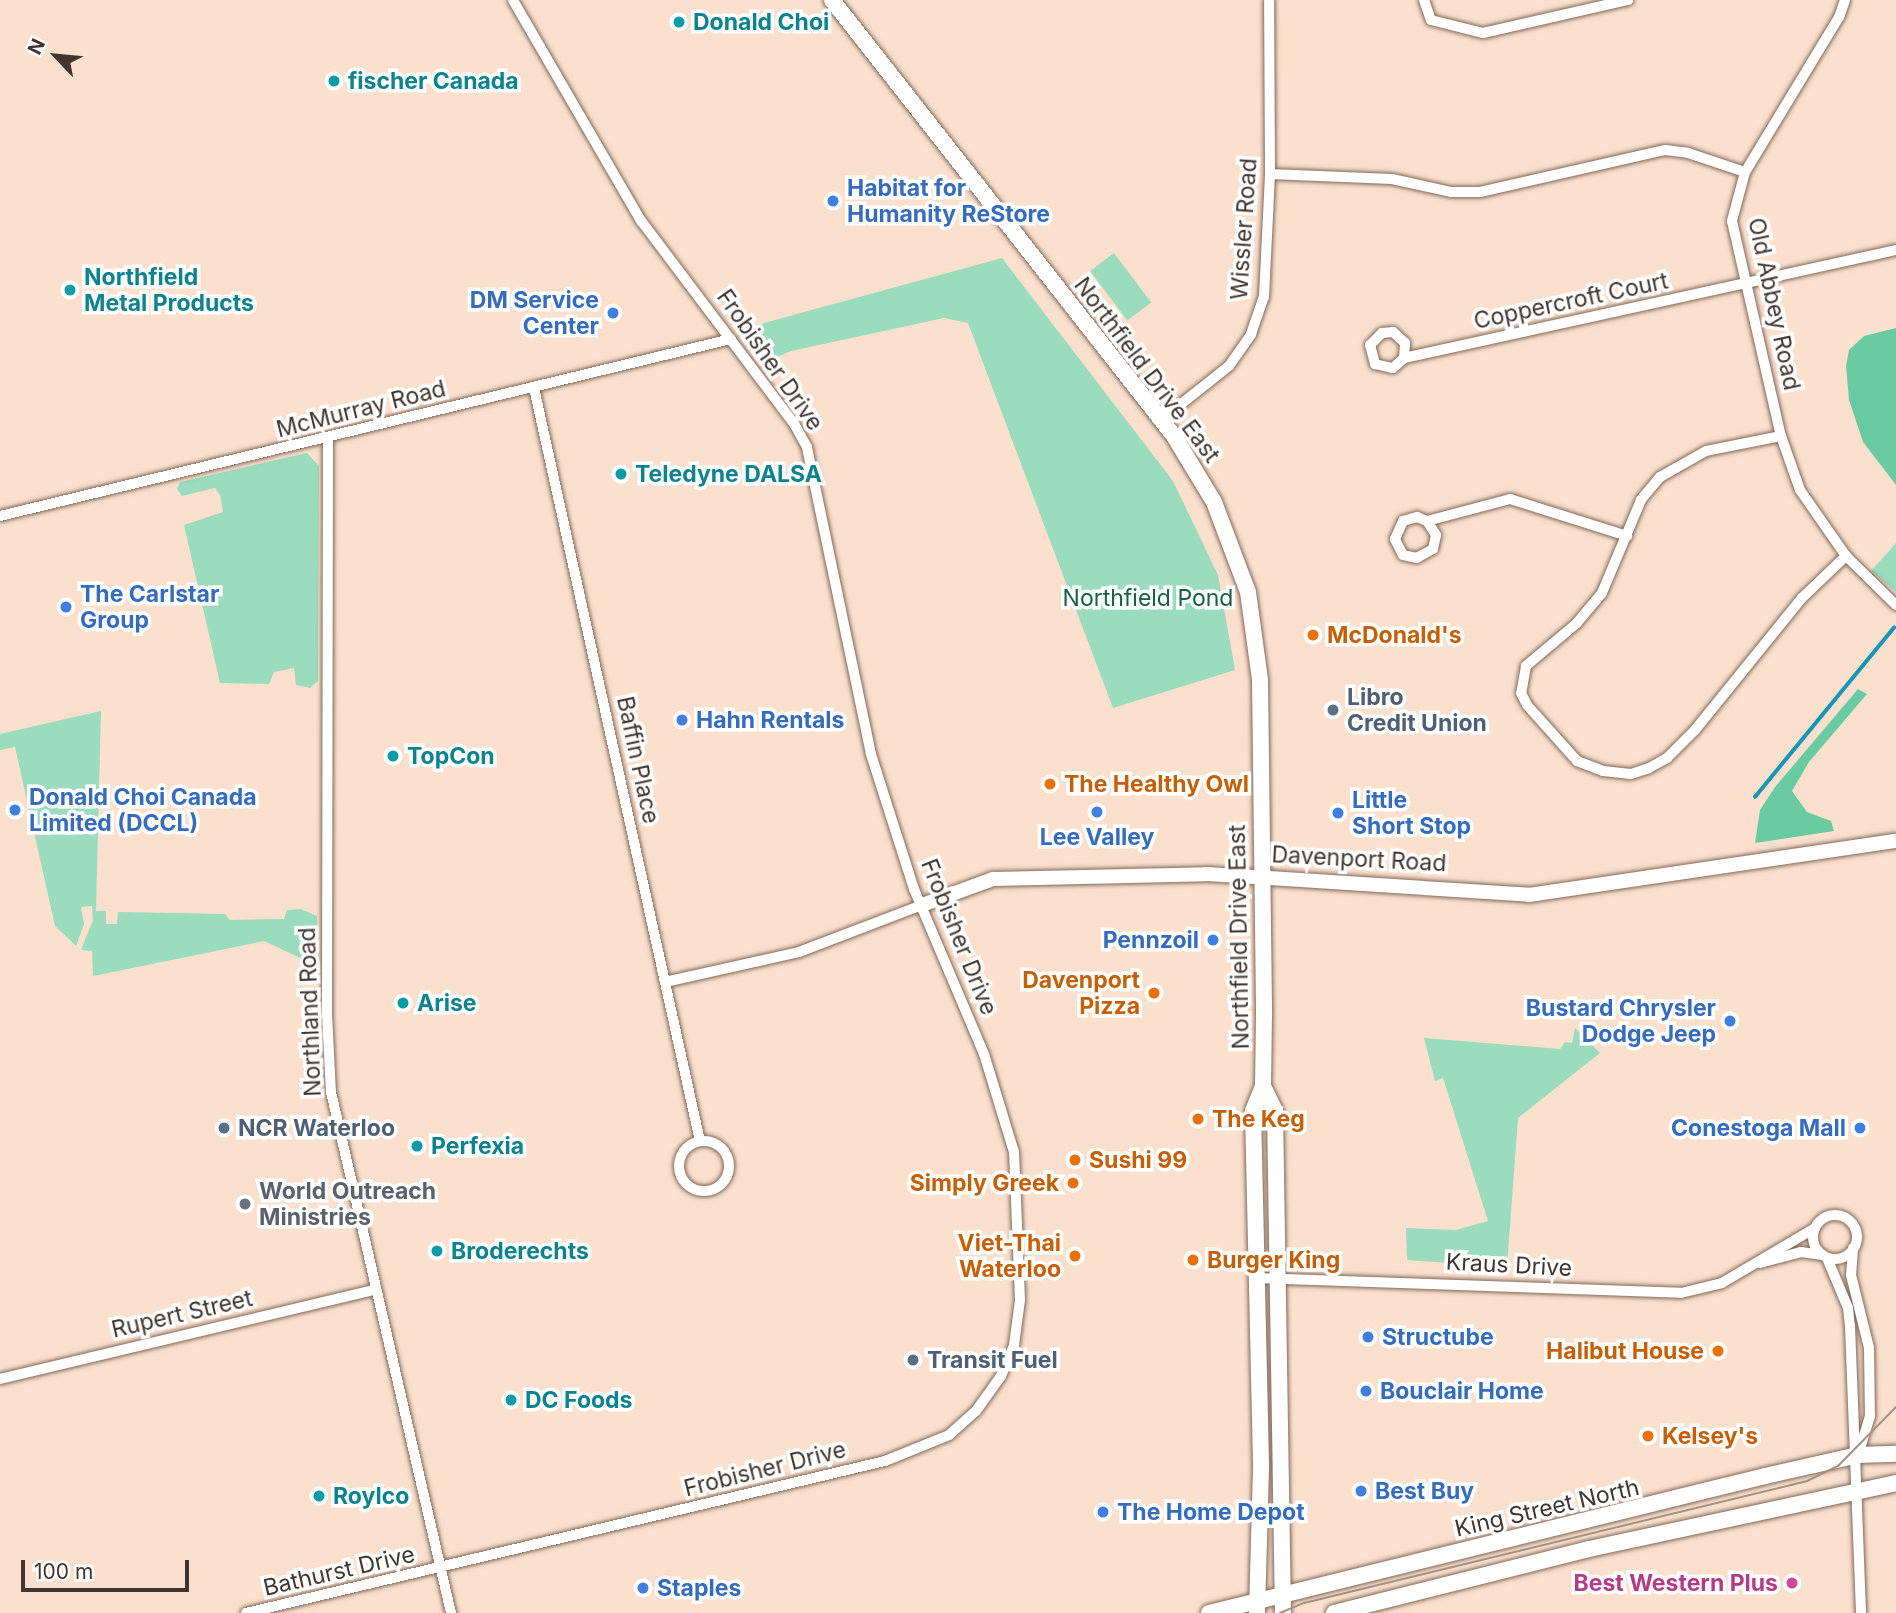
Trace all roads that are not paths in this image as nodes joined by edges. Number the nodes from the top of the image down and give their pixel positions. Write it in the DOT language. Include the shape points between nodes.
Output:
graph roads {
  1 [pos="513,0"];
  2 [pos="832,0"];
  3 [pos="1269,0"];
  4 [pos="1424,0"];
  5 [pos="1628,0"];
  6 [pos="1845,0"];
  7 [pos="1745,172"];
  8 [pos="1270,174"];
  9 [pos="1896,250"];
  10 [pos="1745,285"];
  11 [pos="731,339"];
  12 [pos="1405,358"];
  13 [pos="534,388"];
  14 [pos="1161,420"];
  15 [pos="1781,436"];
  16 [pos="328,438"];
  17 [pos="0,516"];
  18 [pos="1427,520"];
  19 [pos="1627,536"];
  20 [pos="1846,556"];
  21 [pos="1896,606"];
  22 [pos="1896,841"];
  23 [pos="1261,876"];
  24 [pos="922,905"];
  25 [pos="665,982"];
  26 [pos="1263,1086"];
  27 [pos="700,1141"];
  28 [pos="1815,1228"];
  29 [pos="1853,1248"];
  30 [pos="1825,1256"];
  31 [pos="1754,1265"];
  32 [pos="1276,1278"];
  33 [pos="1255,1279"];
  34 [pos="374,1290"];
  35 [pos="0,1379"];
  36 [pos="1896,1454"];
  37 [pos="1858,1455"];
  38 [pos="1896,1483"];
  39 [pos="1858,1489"];
  40 [pos="441,1569"];
  41 [pos="1283,1595"];
  42 [pos="1258,1607"];
  43 [pos="246,1613"];
  44 [pos="451,1613"];
  45 [pos="1209,1613"];
  46 [pos="1283,1613"];
  47 [pos="1334,1613"];
  48 [pos="1861,1613"];
  1 -- 11 [label="street, Frobisher Drive" via="641,221"];
  2 -- 14 [label="main road, Northfield Drive East"];
  3 -- 8 [label="street, Wissler Road"];
  4 -- 5 [label="street" via="1431,20 1483,33"];
  6 -- 7 [label="street, Old Abbey Road"];
  7 -- 8 [label="street" via="1665,150 1480,192 1451,192 1392,179"];
  7 -- 10 [label="street, Old Abbey Road" via="1732,221"];
  8 -- 14 [label="street, Wissler Road" via="1267,278 1251,334 1229,366"];
  9 -- 10 [label="street, Coppercroft Court"];
  10 -- 12 [label="street, Coppercroft Court"];
  10 -- 15 [label="street, Old Abbey Road"];
  11 -- 13 [label="street, McMurray Road"];
  11 -- 24 [label="street, Frobisher Drive" via="807,447 871,754"];
  13 -- 16 [label="street, McMurray Road"];
  13 -- 25 [label="street, Baffin Place"];
  14 -- 23 [label="main road, Northfield Drive East" via="1214,502 1248,592 1260,680"];
  15 -- 19 [label="street" via="1680,462 1641,500"];
  15 -- 20 [label="street, Old Abbey Road" via="1800,490"];
  16 -- 17 [label="street, McMurray Road"];
  16 -- 34 [label="street, Northland Road" via="330,1079"];
  18 -- 19 [label="street" via="1510,499"];
  19 -- 20 [label="street" via="1602,593 1577,623 1536,655 1520,679 1527,705 1577,761 1603,771 1631,774 1667,758 1802,598"];
  20 -- 21 [label="street, Old Abbey Road"];
  22 -- 23 [label="street, Davenport Road" via="1529,895"];
  23 -- 24 [label="street, Davenport Road" via="1006,877 971,884"];
  23 -- 26 [label="main road, Northfield Drive East"];
  24 -- 25 [label="street, Davenport Road" via="799,952"];
  24 -- 40 [label="street, Frobisher Drive" via="984,1054 1008,1127 1018,1193 1020,1300 1014,1345 1001,1376 976,1411 949,1435 886,1461"];
  25 -- 27 [label="street, Baffin Place"];
  26 -- 32 [label="main road, Northfield Drive East" via="1275,1111"];
  26 -- 33 [label="main road, Northfield Drive East" via="1253,1111"];
  27 -- 27 [label="street" via="685,1149 678,1168 687,1185 708,1191 723,1184 729,1161 718,1145"];
  28 -- 29 [label="street" via="1830,1216 1845,1218 1856,1231"];
  28 -- 30 [label="street" via="1814,1243"];
  28 -- 31 [label="street, Kraus Drive"];
  29 -- 30 [label="street" via="1842,1258"];
  29 -- 37 [label="street" via="1851,1275 1869,1348 1870,1416"];
  30 -- 31 [label="street, Kraus Drive" via="1801,1252"];
  30 -- 37 [label="street" via="1848,1308"];
  31 -- 32 [label="street, Kraus Drive" via="1714,1285 1661,1294"];
  32 -- 33 [label="street, Kraus Drive"];
  32 -- 41 [label="main road, Northfield Drive East"];
  33 -- 42 [label="main road, Northfield Drive East" via="1261,1468"];
  34 -- 35 [label="street, Rupert Street"];
  34 -- 40 [label="street, Northland Road"];
  36 -- 37 [label="main road, King Street North"];
  37 -- 39 [label="street"];
  37 -- 41 [label="main road, King Street North"];
  38 -- 39 [label="main road"];
  39 -- 47 [label="main road" via="1588,1549"];
  39 -- 48 [label="street"];
  40 -- 43 [label="street, Bathurst Drive"];
  40 -- 44 [label="street, Northland Road"];
  41 -- 42 [label="main road, King Street North"];
  41 -- 46 [label="main road, Northfield Drive East"];
  42 -- 45 [label="main road, King Street North"];
}
